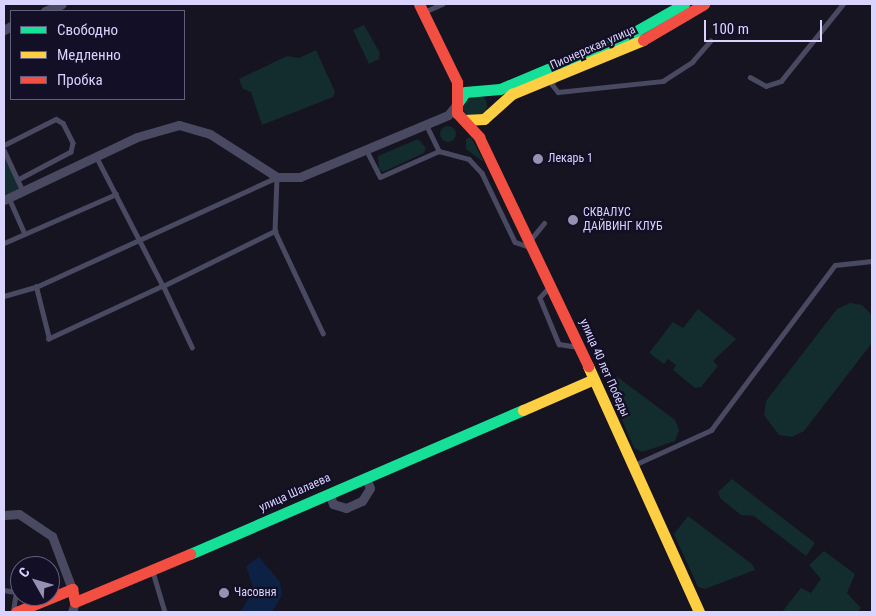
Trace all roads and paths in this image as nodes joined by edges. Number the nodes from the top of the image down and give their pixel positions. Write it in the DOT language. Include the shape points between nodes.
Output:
graph roads {
  1 [pos="62,4"];
  2 [pos="442,4"];
  3 [pos="684,4"];
  4 [pos="704,4"];
  5 [pos="843,4"];
  6 [pos="421,8"];
  7 [pos="47,10"];
  8 [pos="656,20"];
  9 [pos="662,32"];
  10 [pos="710,40"];
  11 [pos="750,77"];
  12 [pos="555,80"];
  13 [pos="457,82"];
  14 [pos="479,90"];
  15 [pos="456,104"];
  16 [pos="491,112"];
  17 [pos="448,115"];
  18 [pos="462,119"];
  19 [pos="426,124"];
  20 [pos="480,137"];
  21 [pos="4,145"];
  22 [pos="4,150"];
  23 [pos="367,151"];
  24 [pos="439,151"];
  25 [pos="96,156"];
  26 [pos="277,177"];
  27 [pos="18,180"];
  28 [pos="23,191"];
  29 [pos="116,194"];
  30 [pos="6,199"];
  31 [pos="544,223"];
  32 [pos="275,231"];
  33 [pos="25,234"];
  34 [pos="140,242"];
  35 [pos="4,243"];
  36 [pos="533,244"];
  37 [pos="872,261"];
  38 [pos="552,285"];
  39 [pos="163,286"];
  40 [pos="36,287"];
  41 [pos="4,296"];
  42 [pos="323,332"];
  43 [pos="192,348"];
  44 [pos="580,348"];
  45 [pos="594,379"];
  46 [pos="633,465"];
  47 [pos="366,478"];
  48 [pos="329,493"];
  49 [pos="4,515"];
  50 [pos="153,570"];
  51 [pos="72,589"];
  52 [pos="73,607"];
  53 [pos="14,612"];
  54 [pos="165,612"];
  55 [pos="699,612"];
  1 -- 7 [label="street"];
  2 -- 6 [label="lane"];
  3 -- 8 [label="main road, Пионерская улица"];
  4 -- 9 [label="main road, Пионерская улица"];
  5 -- 11 [label="lane" via="782,81 766,86"];
  6 -- 13 [label="main road"];
  8 -- 9 [label="lane"];
  8 -- 14 [label="main road, Пионерская улица" via="500,89"];
  9 -- 12 [label="main road, Пионерская улица"];
  10 -- 12 [label="lane" via="692,62 663,81 558,92 552,84"];
  12 -- 16 [label="main road, Пионерская улица" via="512,94"];
  13 -- 14 [label="main road"];
  13 -- 15 [label="main road"];
  14 -- 15 [label="main road" via="465,92"];
  14 -- 16 [label="main road" via="489,99"];
  15 -- 17 [label="street"];
  15 -- 18 [label="main road"];
  16 -- 18 [label="main road" via="478,122"];
  16 -- 20 [label="main road"];
  17 -- 18 [label="street"];
  17 -- 19 [label="street"];
  18 -- 20 [label="main road, улица 40 лет Победы"];
  19 -- 23 [label="street"];
  19 -- 24 [label="lane"];
  20 -- 36 [label="main road, улица 40 лет Победы"];
  21 -- 27 [label="lane" via="56,119 63,123 73,143 71,152"];
  22 -- 27 [label="lane"];
  23 -- 24 [label="lane" via="380,178"];
  23 -- 26 [label="street" via="300,177"];
  24 -- 36 [label="lane" via="469,159 482,173 515,242"];
  25 -- 26 [label="street" via="159,128 179,125 210,134"];
  25 -- 28 [label="street"];
  25 -- 29 [label="lane"];
  26 -- 32 [label="lane"];
  26 -- 34 [label="lane"];
  27 -- 28 [label="lane"];
  28 -- 30 [label="street"];
  29 -- 33 [label="lane"];
  29 -- 34 [label="lane"];
  30 -- 33 [label="lane"];
  31 -- 36 [label="lane"];
  32 -- 39 [label="lane"];
  32 -- 42 [label="lane"];
  33 -- 35 [label="lane"];
  34 -- 39 [label="lane"];
  34 -- 40 [label="lane"];
  36 -- 38 [label="main road, улица 40 лет Победы"];
  37 -- 46 [label="lane" via="835,265 711,430"];
  38 -- 44 [label="main road, улица 40 лет Победы"];
  38 -- 44 [label="lane" via="540,298 559,344"];
  39 -- 40 [label="lane" via="49,340 41,323"];
  39 -- 43 [label="lane"];
  40 -- 41 [label="lane"];
  44 -- 45 [label="main road, улица 40 лет Победы"];
  45 -- 46 [label="main road, улица 40 лет Победы"];
  45 -- 47 [label="main road, улица Шалаева"];
  46 -- 55 [label="main road, улица 40 лет Победы"];
  47 -- 48 [label="main road, улица Шалаева"];
  47 -- 48 [label="street" via="370,488 362,501 346,508 334,504"];
  48 -- 50 [label="main road, улица Шалаева"];
  49 -- 51 [label="street" via="19,514 52,536"];
  50 -- 52 [label="main road, улица Шалаева"];
  50 -- 54 [label="lane"];
  51 -- 52 [label="main road, улица Шалаева"];
  51 -- 53 [label="main road"];
}
